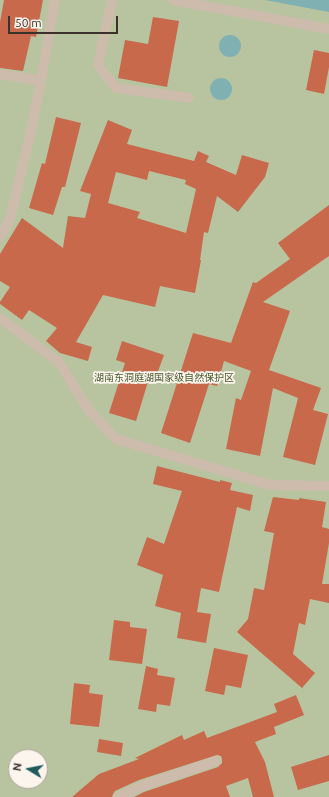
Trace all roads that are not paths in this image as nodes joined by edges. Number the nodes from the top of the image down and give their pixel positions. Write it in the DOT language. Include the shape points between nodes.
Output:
graph roads {
  1 [pos="55,0"];
  2 [pos="112,0"];
  3 [pos="173,0"];
  4 [pos="329,29"];
  5 [pos="0,74"];
  6 [pos="41,81"];
  7 [pos="189,98"];
  8 [pos="0,237"];
  9 [pos="0,318"];
  10 [pos="329,486"];
  11 [pos="216,762"];
  12 [pos="118,797"];
  1 -- 6 [label="street"];
  2 -- 7 [label="street" via="98,65 116,88"];
  3 -- 4 [label="street"];
  5 -- 6 [label="street"];
  6 -- 8 [label="street" via="10,219"];
  9 -- 10 [label="street" via="59,362 88,409 116,439 270,485"];
  11 -- 12 [label="street" via="142,786"];
}
